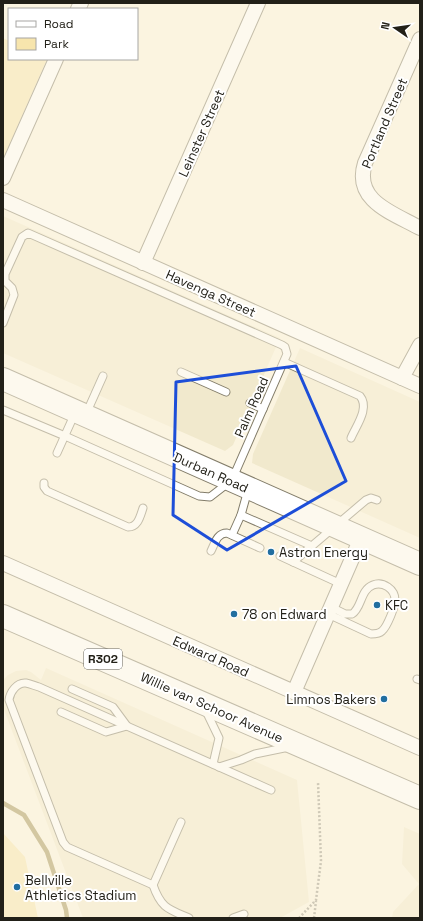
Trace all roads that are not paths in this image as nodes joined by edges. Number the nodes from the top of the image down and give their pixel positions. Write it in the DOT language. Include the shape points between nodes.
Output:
graph roads {
  1 [pos="258,3"];
  2 [pos="420,39"];
  3 [pos="56,60"];
  4 [pos="3,178"];
  5 [pos="3,200"];
  6 [pos="420,228"];
  7 [pos="143,263"];
  8 [pos="3,323"];
  9 [pos="420,344"];
  10 [pos="284,362"];
  11 [pos="181,372"];
  12 [pos="103,376"];
  13 [pos="402,378"];
  14 [pos="3,379"];
  15 [pos="420,386"];
  16 [pos="226,392"];
  17 [pos="250,403"];
  18 [pos="264,409"];
  19 [pos="3,410"];
  20 [pos="80,414"];
  21 [pos="65,436"];
  22 [pos="351,438"];
  23 [pos="57,453"];
  24 [pos="44,483"];
  25 [pos="240,484"];
  26 [pos="377,500"];
  27 [pos="143,508"];
  28 [pos="242,514"];
  29 [pos="335,526"];
  30 [pos="232,535"];
  31 [pos="361,538"];
  32 [pos="312,546"];
  33 [pos="260,548"];
  34 [pos="211,551"];
  35 [pos="280,556"];
  36 [pos="293,562"];
  37 [pos="3,564"];
  38 [pos="420,564"];
  39 [pos="341,584"];
  40 [pos="329,611"];
  41 [pos="3,616"];
  42 [pos="72,689"];
  43 [pos="294,692"];
  44 [pos="202,703"];
  45 [pos="61,712"];
  46 [pos="127,726"];
  47 [pos="299,745"];
  48 [pos="420,748"];
  49 [pos="216,766"];
  50 [pos="271,790"];
  51 [pos="420,798"];
  52 [pos="181,822"];
  53 [pos="153,885"];
  54 [pos="244,914"];
  55 [pos="189,918"];
  56 [pos="233,918"];
  1 -- 7 [label="street, Leinster Street"];
  2 -- 6 [label="street, Portland Street" via="365,162 362,175 365,188 374,202"];
  3 -- 4 [label="street"];
  5 -- 7 [label="street, Havenga Street"];
  7 -- 13 [label="street, Havenga Street"];
  8 -- 10 [label="lane, Palm Road" via="14,295 5,280 5,274 22,237 28,233 282,345 287,350"];
  9 -- 13 [label="street"];
  10 -- 18 [label="lane, Palm Road"];
  10 -- 22 [label="lane" via="360,396 364,409"];
  11 -- 16 [label="lane"];
  12 -- 20 [label="lane"];
  13 -- 15 [label="street, Havenga Street"];
  14 -- 20 [label="main road, Durban Road"];
  17 -- 18 [label="lane"];
  18 -- 25 [label="lane, Palm Road"];
  19 -- 21 [label="lane"];
  20 -- 21 [label="lane"];
  20 -- 25 [label="main road, Durban Road"];
  21 -- 23 [label="lane"];
  21 -- 25 [label="lane" via="203,498"];
  24 -- 27 [label="lane" via="47,491 128,528 136,524"];
  25 -- 28 [label="lane, Palm Road"];
  25 -- 29 [label="main road, Durban Road"];
  26 -- 29 [label="lane" via="366,500"];
  28 -- 30 [label="lane, Palm Road"];
  28 -- 32 [label="lane"];
  29 -- 31 [label="main road, Durban Road"];
  29 -- 32 [label="lane"];
  30 -- 33 [label="lane"];
  30 -- 34 [label="lane" via="221,534"];
  31 -- 38 [label="main road, Durban Road"];
  31 -- 39 [label="street"];
  32 -- 36 [label="lane"];
  35 -- 36 [label="lane"];
  36 -- 39 [label="lane"];
  37 -- 43 [label="street, Edward Road"];
  39 -- 40 [label="street"];
  40 -- 40 [label="lane" via="352,614 365,591 377,584 387,586 395,600 384,629 378,634 371,634"];
  40 -- 43 [label="street"];
  41 -- 44 [label="main road, Willie van Schoor Avenue / R302"];
  42 -- 46 [label="lane" via="113,707"];
  43 -- 48 [label="street, Edward Road"];
  44 -- 47 [label="main road, Willie van Schoor Avenue / R302"];
  44 -- 49 [label="lane" via="220,738"];
  45 -- 46 [label="lane" via="106,732"];
  46 -- 49 [label="lane"];
  46 -- 53 [label="lane" via="26,683 15,688 9,700 66,845"];
  47 -- 49 [label="lane" via="255,754"];
  47 -- 51 [label="main road, Willie van Schoor Avenue / R302"];
  49 -- 50 [label="lane"];
  52 -- 53 [label="lane"];
  53 -- 55 [label="lane" via="158,898 168,909"];
  54 -- 56 [label="lane"];
}
